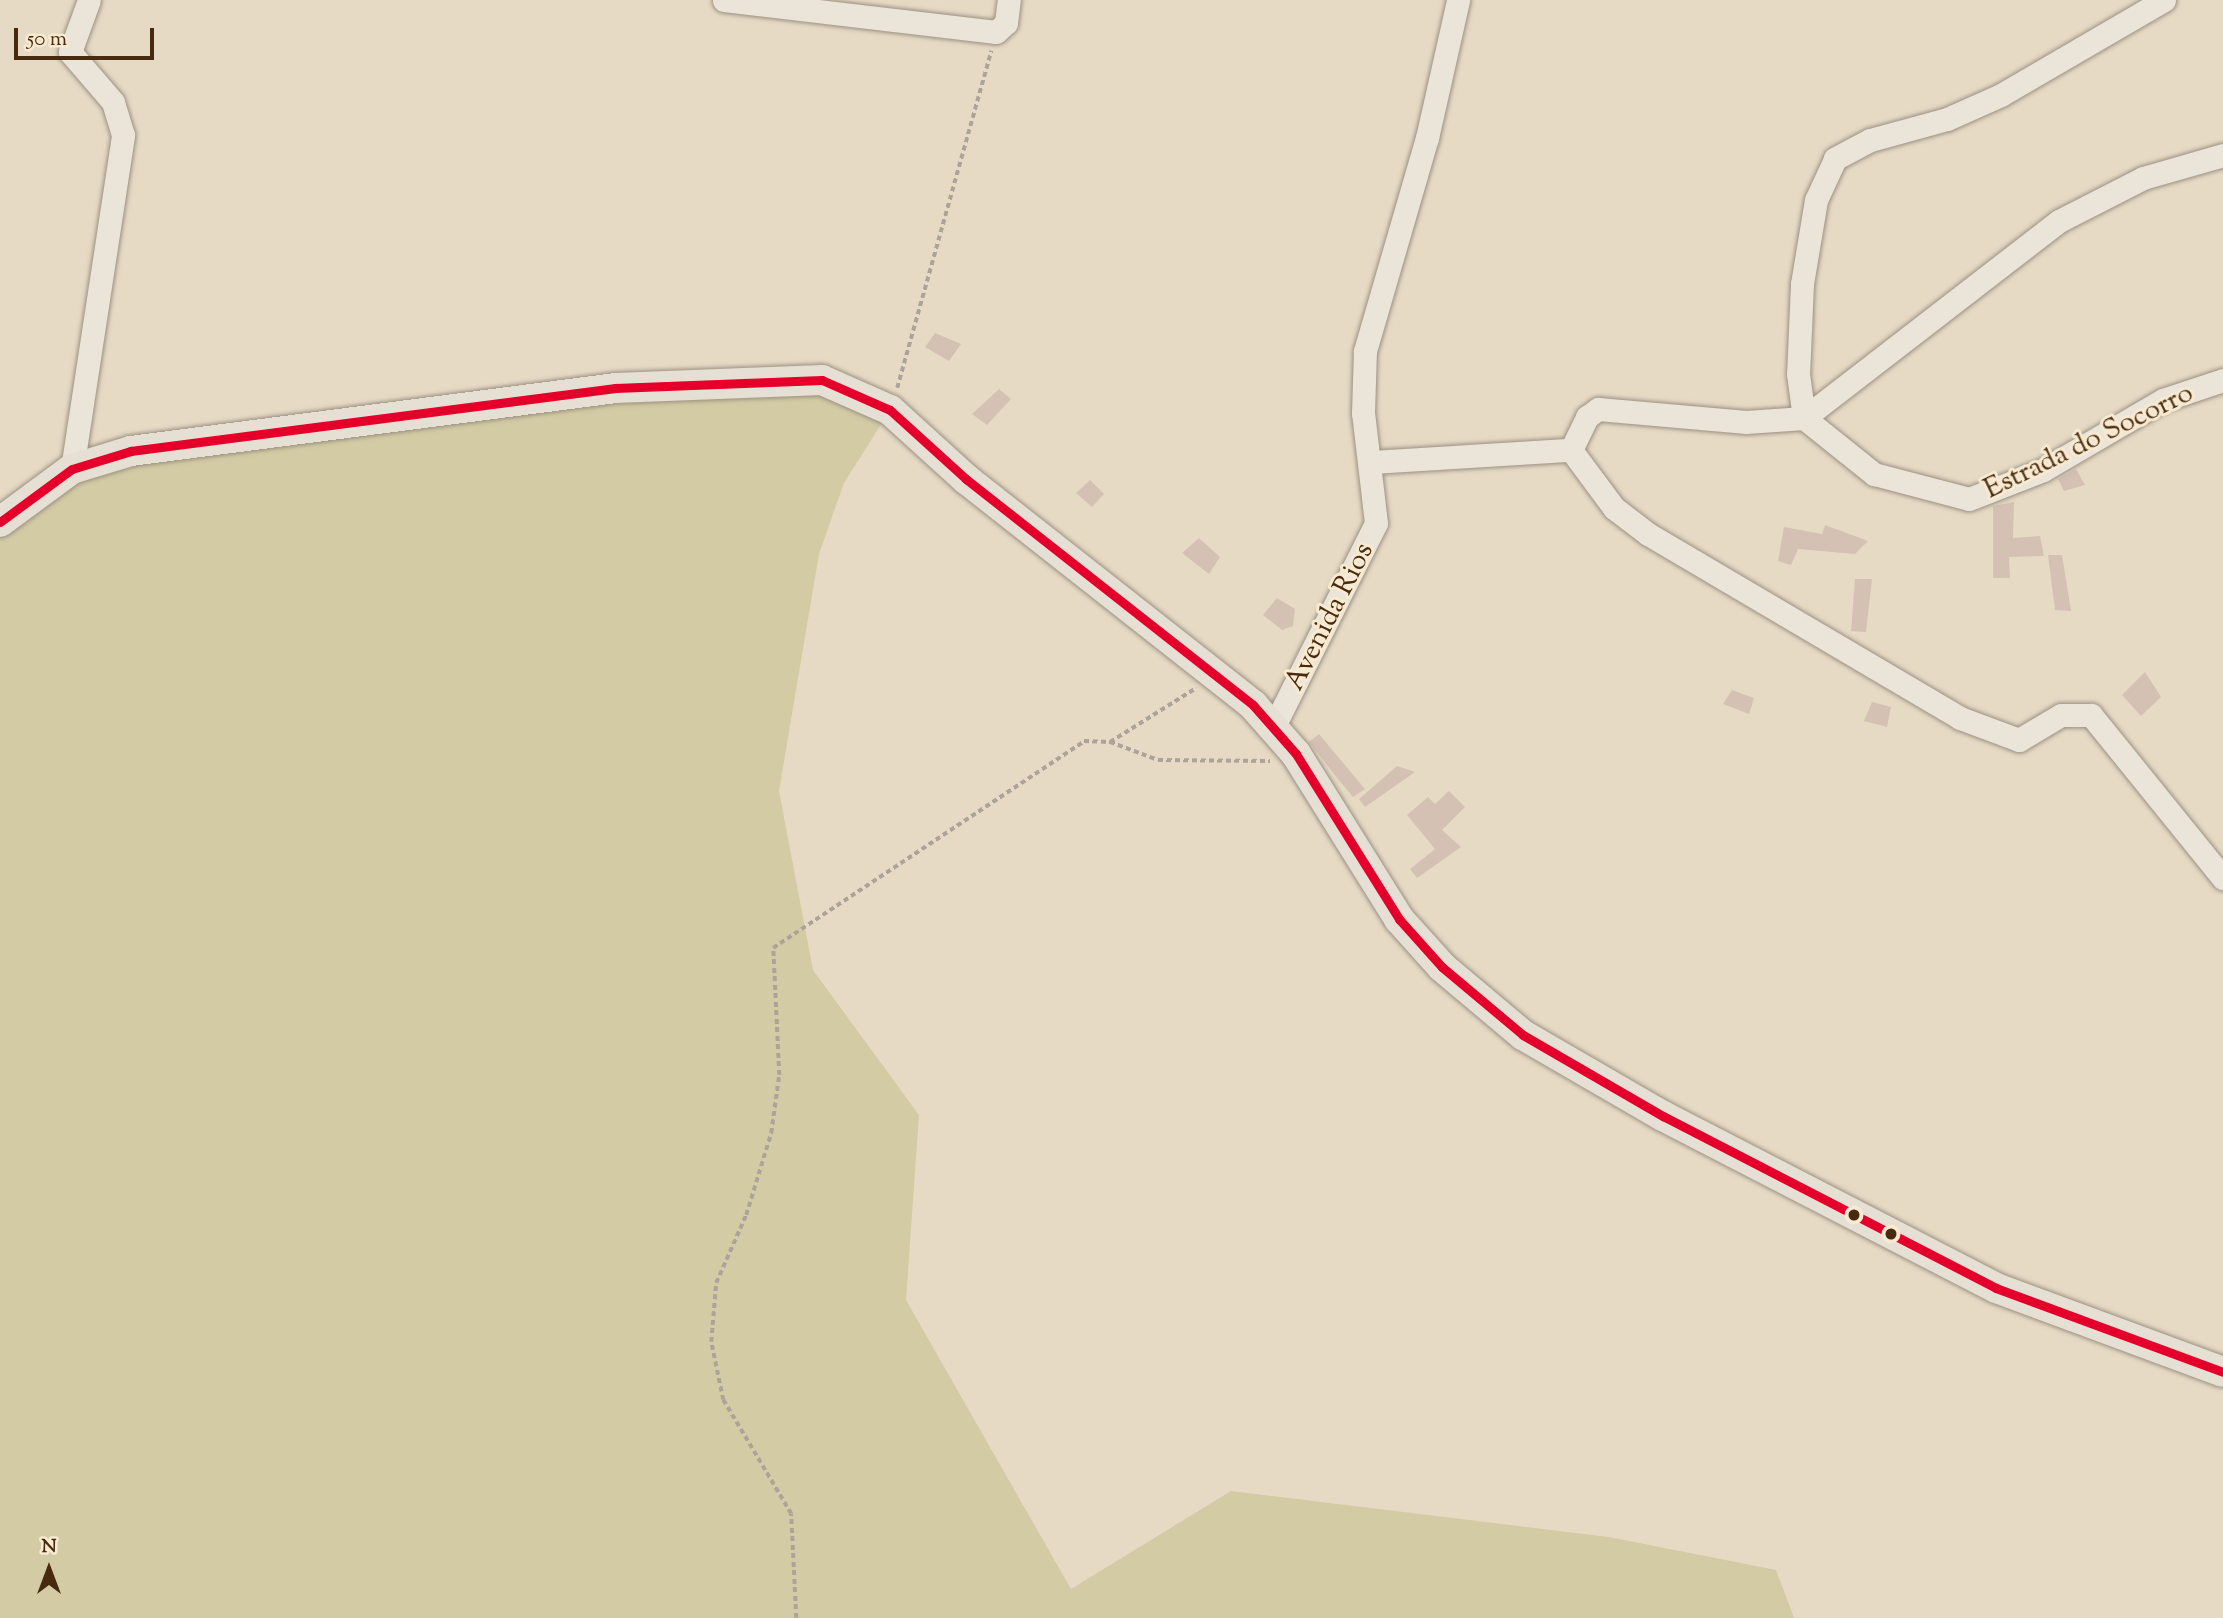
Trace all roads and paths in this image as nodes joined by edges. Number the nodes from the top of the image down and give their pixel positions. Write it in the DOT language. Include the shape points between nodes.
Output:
graph roads {
  1 [pos="89,0"];
  2 [pos="724,0"];
  3 [pos="1009,0"];
  4 [pos="1458,0"];
  5 [pos="2164,0"];
  6 [pos="996,32"];
  7 [pos="2223,155"];
  8 [pos="2223,380"];
  9 [pos="890,410"];
  10 [pos="1804,418"];
  11 [pos="1572,450"];
  12 [pos="1372,462"];
  13 [pos="72,469"];
  14 [pos="0,522"];
  15 [pos="1216,670"];
  16 [pos="1274,726"];
  17 [pos="1110,742"];
  18 [pos="1296,754"];
  19 [pos="2223,878"];
  20 [pos="2223,1372"];
  21 [pos="796,1618"];
  1 -- 13 [label="street" via="71,52 113,102 123,146"];
  2 -- 6 [label="street"];
  3 -- 6 [label="street" via="1006,23"];
  4 -- 12 [label="street, Avenida Rios" via="1427,138 1365,351 1363,413"];
  5 -- 10 [label="street" via="1969,111 1870,140 1835,159 1816,200 1802,284 1798,374"];
  6 -- 9 [label="path"];
  7 -- 10 [label="street" via="2143,178 2059,221"];
  8 -- 10 [label="street, Estrada do Socorro" via="2163,400 2043,470 1969,499 1874,474"];
  9 -- 13 [label="main road" via="822,380 649,385 131,451"];
  9 -- 15 [label="main road" via="1016,519"];
  10 -- 11 [label="street" via="1746,422 1598,409 1587,417"];
  11 -- 12 [label="street"];
  11 -- 19 [label="street" via="1614,508 1648,534 1960,718 2019,740 2061,715 2091,715"];
  12 -- 16 [label="street, Avenida Rios" via="1376,523 1370,543"];
  13 -- 14 [label="main road"];
  15 -- 16 [label="main road"];
  15 -- 17 [label="path"];
  16 -- 18 [label="main road"];
  17 -- 18 [label="path" via="1158,760 1194,763"];
  17 -- 21 [label="path" via="1084,741 773,948 779,1075 771,1133 746,1215 716,1283 711,1342 723,1400 791,1514 799,1573"];
  18 -- 20 [label="main road" via="1399,919 1442,967 1523,1035 1663,1116 1996,1288"];
}
